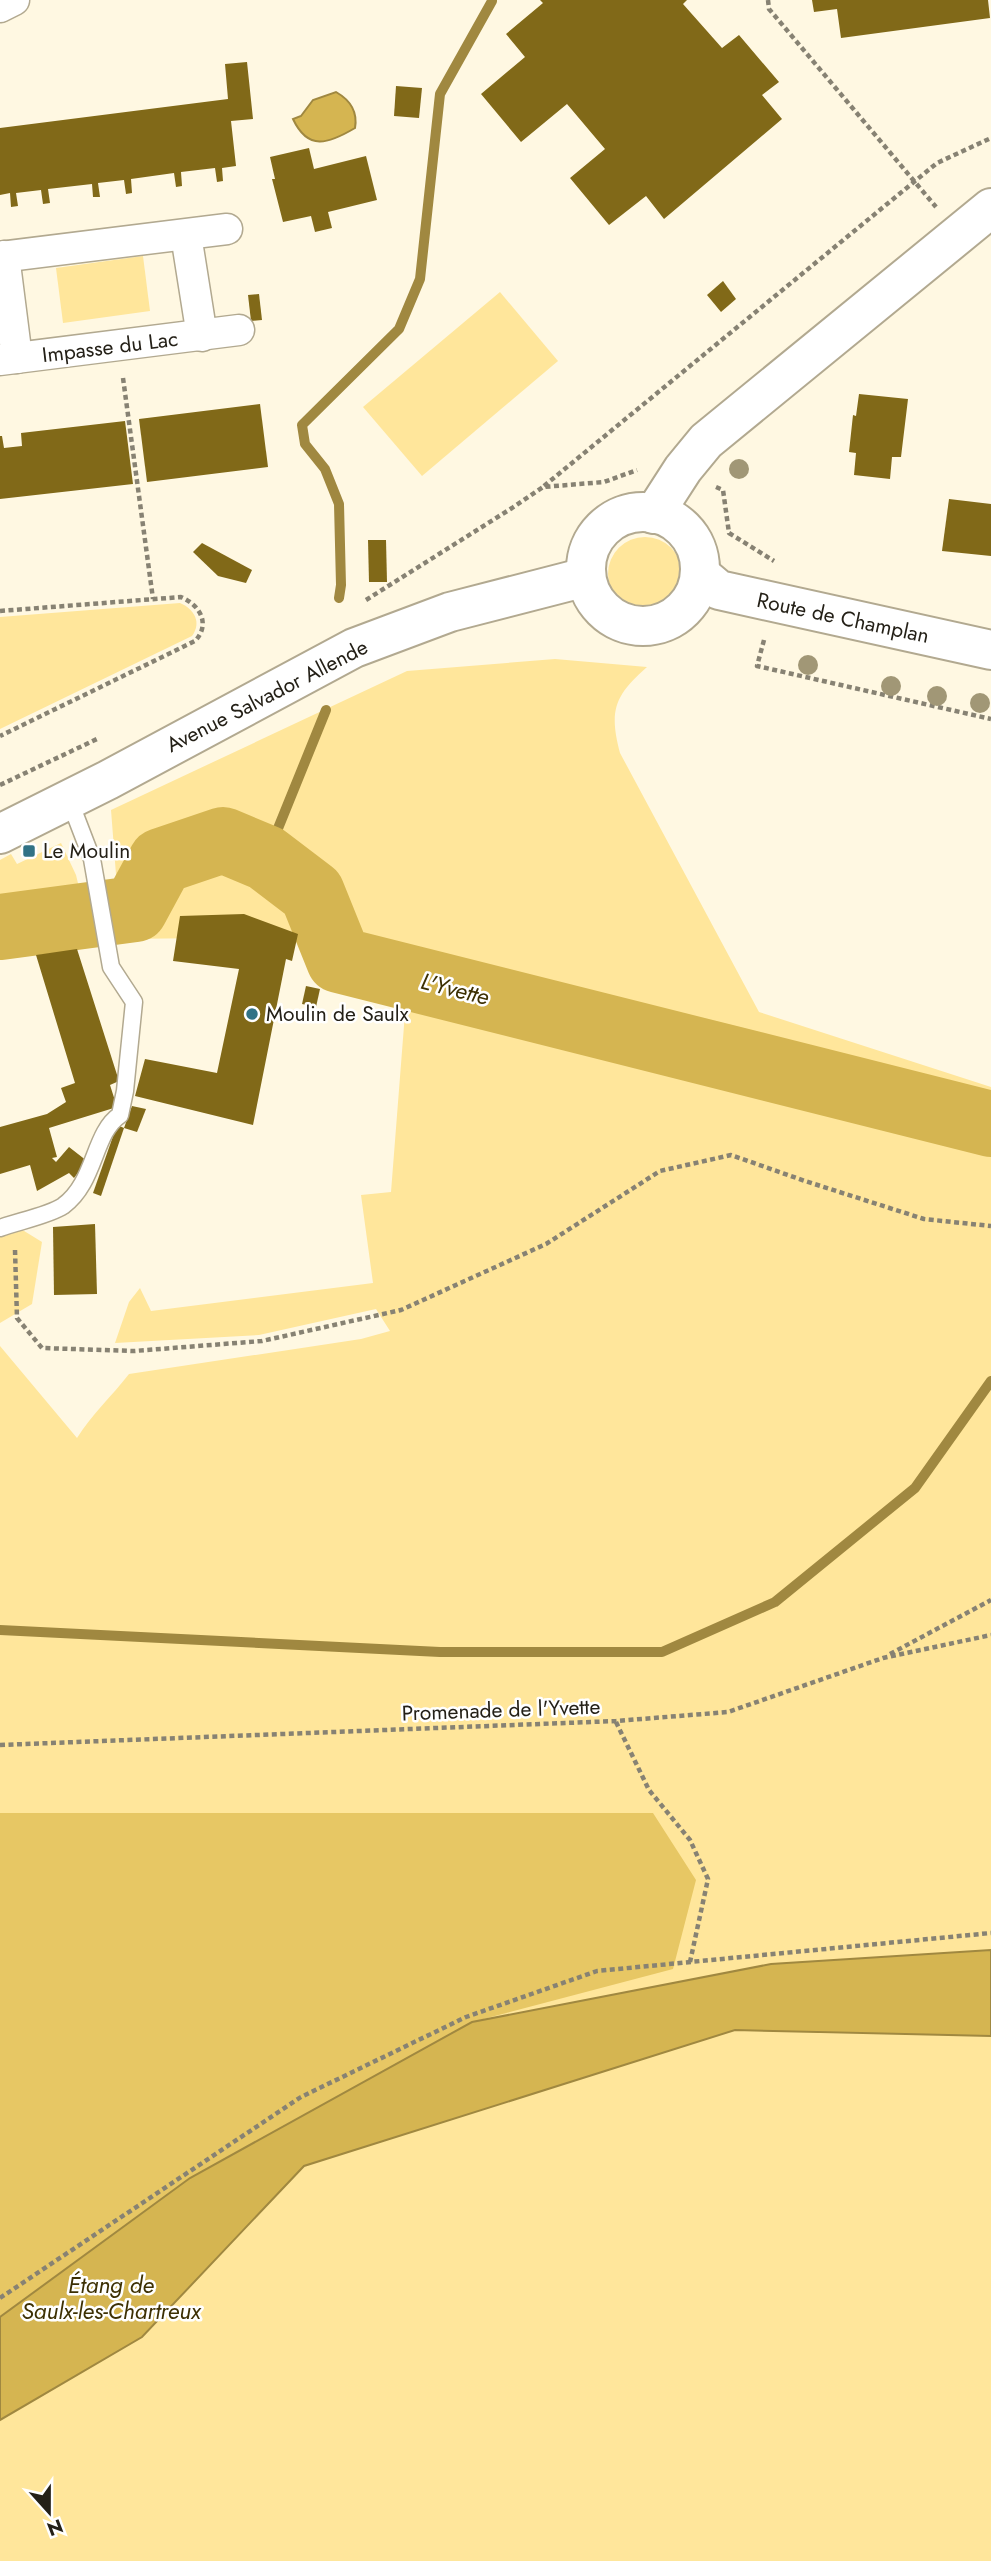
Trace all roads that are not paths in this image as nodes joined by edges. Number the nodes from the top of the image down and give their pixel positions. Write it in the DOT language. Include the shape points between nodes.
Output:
graph roads {
  1 [pos="14,0"];
  2 [pos="0,7"];
  3 [pos="991,208"];
  4 [pos="227,229"];
  5 [pos="186,235"];
  6 [pos="2,257"];
  7 [pos="239,330"];
  8 [pos="202,336"];
  9 [pos="9,359"];
  10 [pos="654,513"];
  11 [pos="700,574"];
  12 [pos="586,577"];
  13 [pos="991,650"];
  14 [pos="69,799"];
  15 [pos="0,834"];
  16 [pos="7,1226"];
  1 -- 2 [label="street"];
  3 -- 10 [label="main road" via="706,440"];
  4 -- 5 [label="street, Impasse du Lac"];
  5 -- 6 [label="street, Impasse du Lac"];
  5 -- 8 [label="street, Impasse du Lac"];
  6 -- 9 [label="street, Impasse du Lac"];
  7 -- 8 [label="street, Impasse du Lac"];
  8 -- 9 [label="street, Impasse du Lac"];
  10 -- 11 [label="main road" via="683,528 699,557"];
  10 -- 12 [label="main road" via="618,518 604,528 587,558"];
  11 -- 12 [label="main road" via="686,607 671,620 654,626 617,620 591,594"];
  11 -- 13 [label="main road, Route de Champlan" via="719,590"];
  12 -- 14 [label="main road, Avenue Salvador Allende" via="450,612 354,648"];
  14 -- 15 [label="main road, Avenue Salvador Allende"];
  14 -- 16 [label="lane" via="92,859 111,967 134,1002 125,1091 120,1115 110,1121 83,1186 61,1207"];
}
